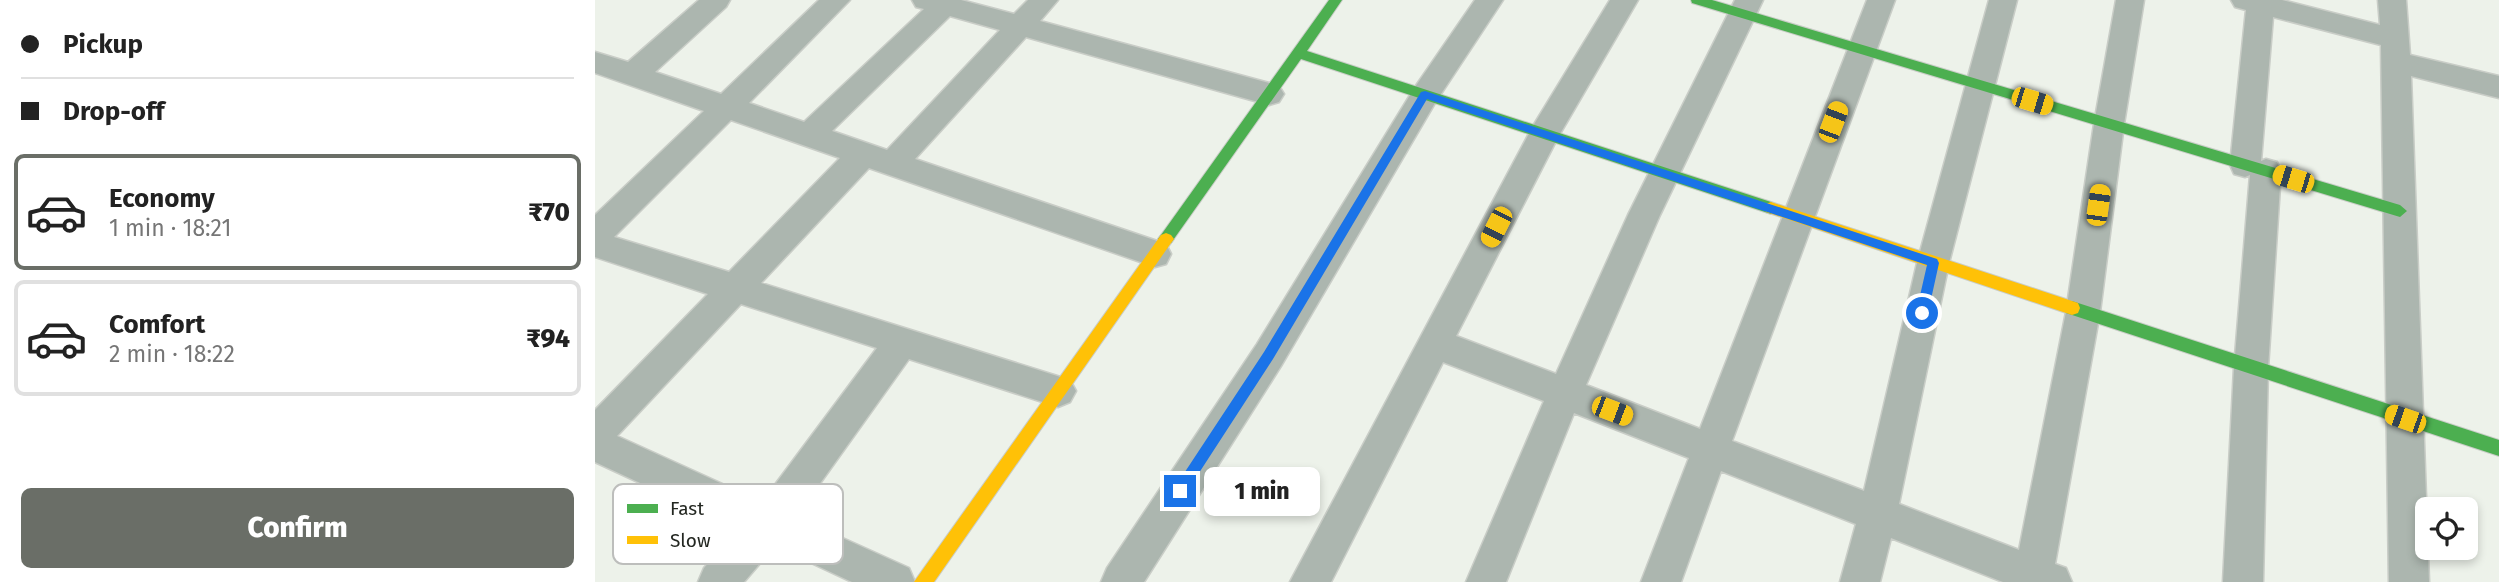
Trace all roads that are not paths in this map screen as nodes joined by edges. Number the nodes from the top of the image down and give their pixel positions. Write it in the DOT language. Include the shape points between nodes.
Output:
graph roads {
  1 [pos="716,0"];
  2 [pos="836,0"];
  3 [pos="1044,0"];
  4 [pos="1336,0"];
  5 [pos="1489,0"];
  6 [pos="1624,0"];
  7 [pos="1697,0"];
  8 [pos="1881,0"];
  9 [pos="2003,0"];
  10 [pos="2130,0"];
  11 [pos="2392,0"];
  12 [pos="2256,1"];
  13 [pos="933,2"];
  14 [pos="1746,7"];
  15 [pos="1021,26"];
  16 [pos="1862,50"];
  17 [pos="2395,51"];
  18 [pos="1298,53"];
  19 [pos="595,62"];
  20 [pos="633,75"];
  21 [pos="1981,85"];
  22 [pos="2499,88"];
  23 [pos="1269,94"];
  24 [pos="1425,95"];
  25 [pos="725,106"];
  26 [pos="2109,124"];
  27 [pos="1544,134"];
  28 [pos="809,135"];
  29 [pos="877,159"];
  30 [pos="2256,168"];
  31 [pos="1663,174"];
  32 [pos="2400,211"];
  33 [pos="1796,218"];
  34 [pos="600,249"];
  35 [pos="1155,254"];
  36 [pos="1933,263"];
  37 [pos="734,288"];
  38 [pos="2083,312"];
  39 [pos="902,341"];
  40 [pos="1435,344"];
  41 [pos="2251,368"];
  42 [pos="1058,390"];
  43 [pos="1563,392"];
  44 [pos="2405,419"];
  45 [pos="595,435"];
  46 [pos="595,444"];
  47 [pos="1710,448"];
  48 [pos="2499,449"];
  49 [pos="682,484"];
  50 [pos="798,484"];
  51 [pos="1878,514"];
  52 [pos="843,558"];
  53 [pos="735,564"];
  54 [pos="2028,577"];
  55 [pos="719,582"];
  56 [pos="895,582"];
  57 [pos="923,582"];
  58 [pos="1121,582"];
  59 [pos="1310,582"];
  60 [pos="1486,582"];
  61 [pos="1661,582"];
  62 [pos="1860,582"];
  63 [pos="2243,582"];
  64 [pos="2409,582"];
  1 -- 20 [label="street"];
  2 -- 25 [label="street"];
  3 -- 15 [label="street"];
  4 -- 18 [label="street"];
  5 -- 24 [label="street"];
  6 -- 27 [label="street"];
  7 -- 14 [label="street"];
  8 -- 16 [label="street"];
  9 -- 21 [label="street"];
  10 -- 26 [label="street"];
  11 -- 17 [label="street"];
  12 -- 17 [label="street"];
  12 -- 30 [label="street"];
  13 -- 15 [label="street"];
  13 -- 28 [label="street"];
  14 -- 16 [label="street"];
  14 -- 31 [label="street"];
  15 -- 23 [label="street"];
  15 -- 29 [label="street"];
  16 -- 21 [label="street"];
  16 -- 33 [label="street"];
  17 -- 22 [label="street"];
  17 -- 32 [label="street"];
  18 -- 23 [label="street"];
  18 -- 24 [label="street"];
  19 -- 20 [label="street"];
  20 -- 25 [label="street"];
  21 -- 26 [label="street"];
  21 -- 36 [label="street"];
  23 -- 35 [label="street"];
  24 -- 27 [label="street"];
  24 -- 58 [label="street" via="1269,355"];
  25 -- 28 [label="street"];
  25 -- 34 [label="street"];
  26 -- 30 [label="street"];
  26 -- 38 [label="street"];
  27 -- 31 [label="street"];
  27 -- 40 [label="street"];
  28 -- 29 [label="street"];
  29 -- 35 [label="street"];
  29 -- 37 [label="street"];
  30 -- 32 [label="street"];
  30 -- 41 [label="street"];
  31 -- 33 [label="street"];
  31 -- 43 [label="street"];
  32 -- 44 [label="street"];
  33 -- 36 [label="street"];
  33 -- 47 [label="street"];
  34 -- 37 [label="street"];
  35 -- 42 [label="street"];
  36 -- 38 [label="street"];
  36 -- 51 [label="street"];
  37 -- 39 [label="street"];
  37 -- 45 [label="street"];
  38 -- 41 [label="street"];
  38 -- 54 [label="street"];
  39 -- 42 [label="street"];
  39 -- 50 [label="street"];
  40 -- 43 [label="street"];
  40 -- 59 [label="street"];
  41 -- 44 [label="street"];
  41 -- 63 [label="street"];
  42 -- 57 [label="street"];
  43 -- 47 [label="street"];
  43 -- 60 [label="street"];
  44 -- 48 [label="street"];
  44 -- 64 [label="street"];
  46 -- 49 [label="street"];
  47 -- 51 [label="street"];
  47 -- 61 [label="street"];
  51 -- 54 [label="street"];
  51 -- 62 [label="street"];
  52 -- 56 [label="street"];
  53 -- 55 [label="street"];
}
